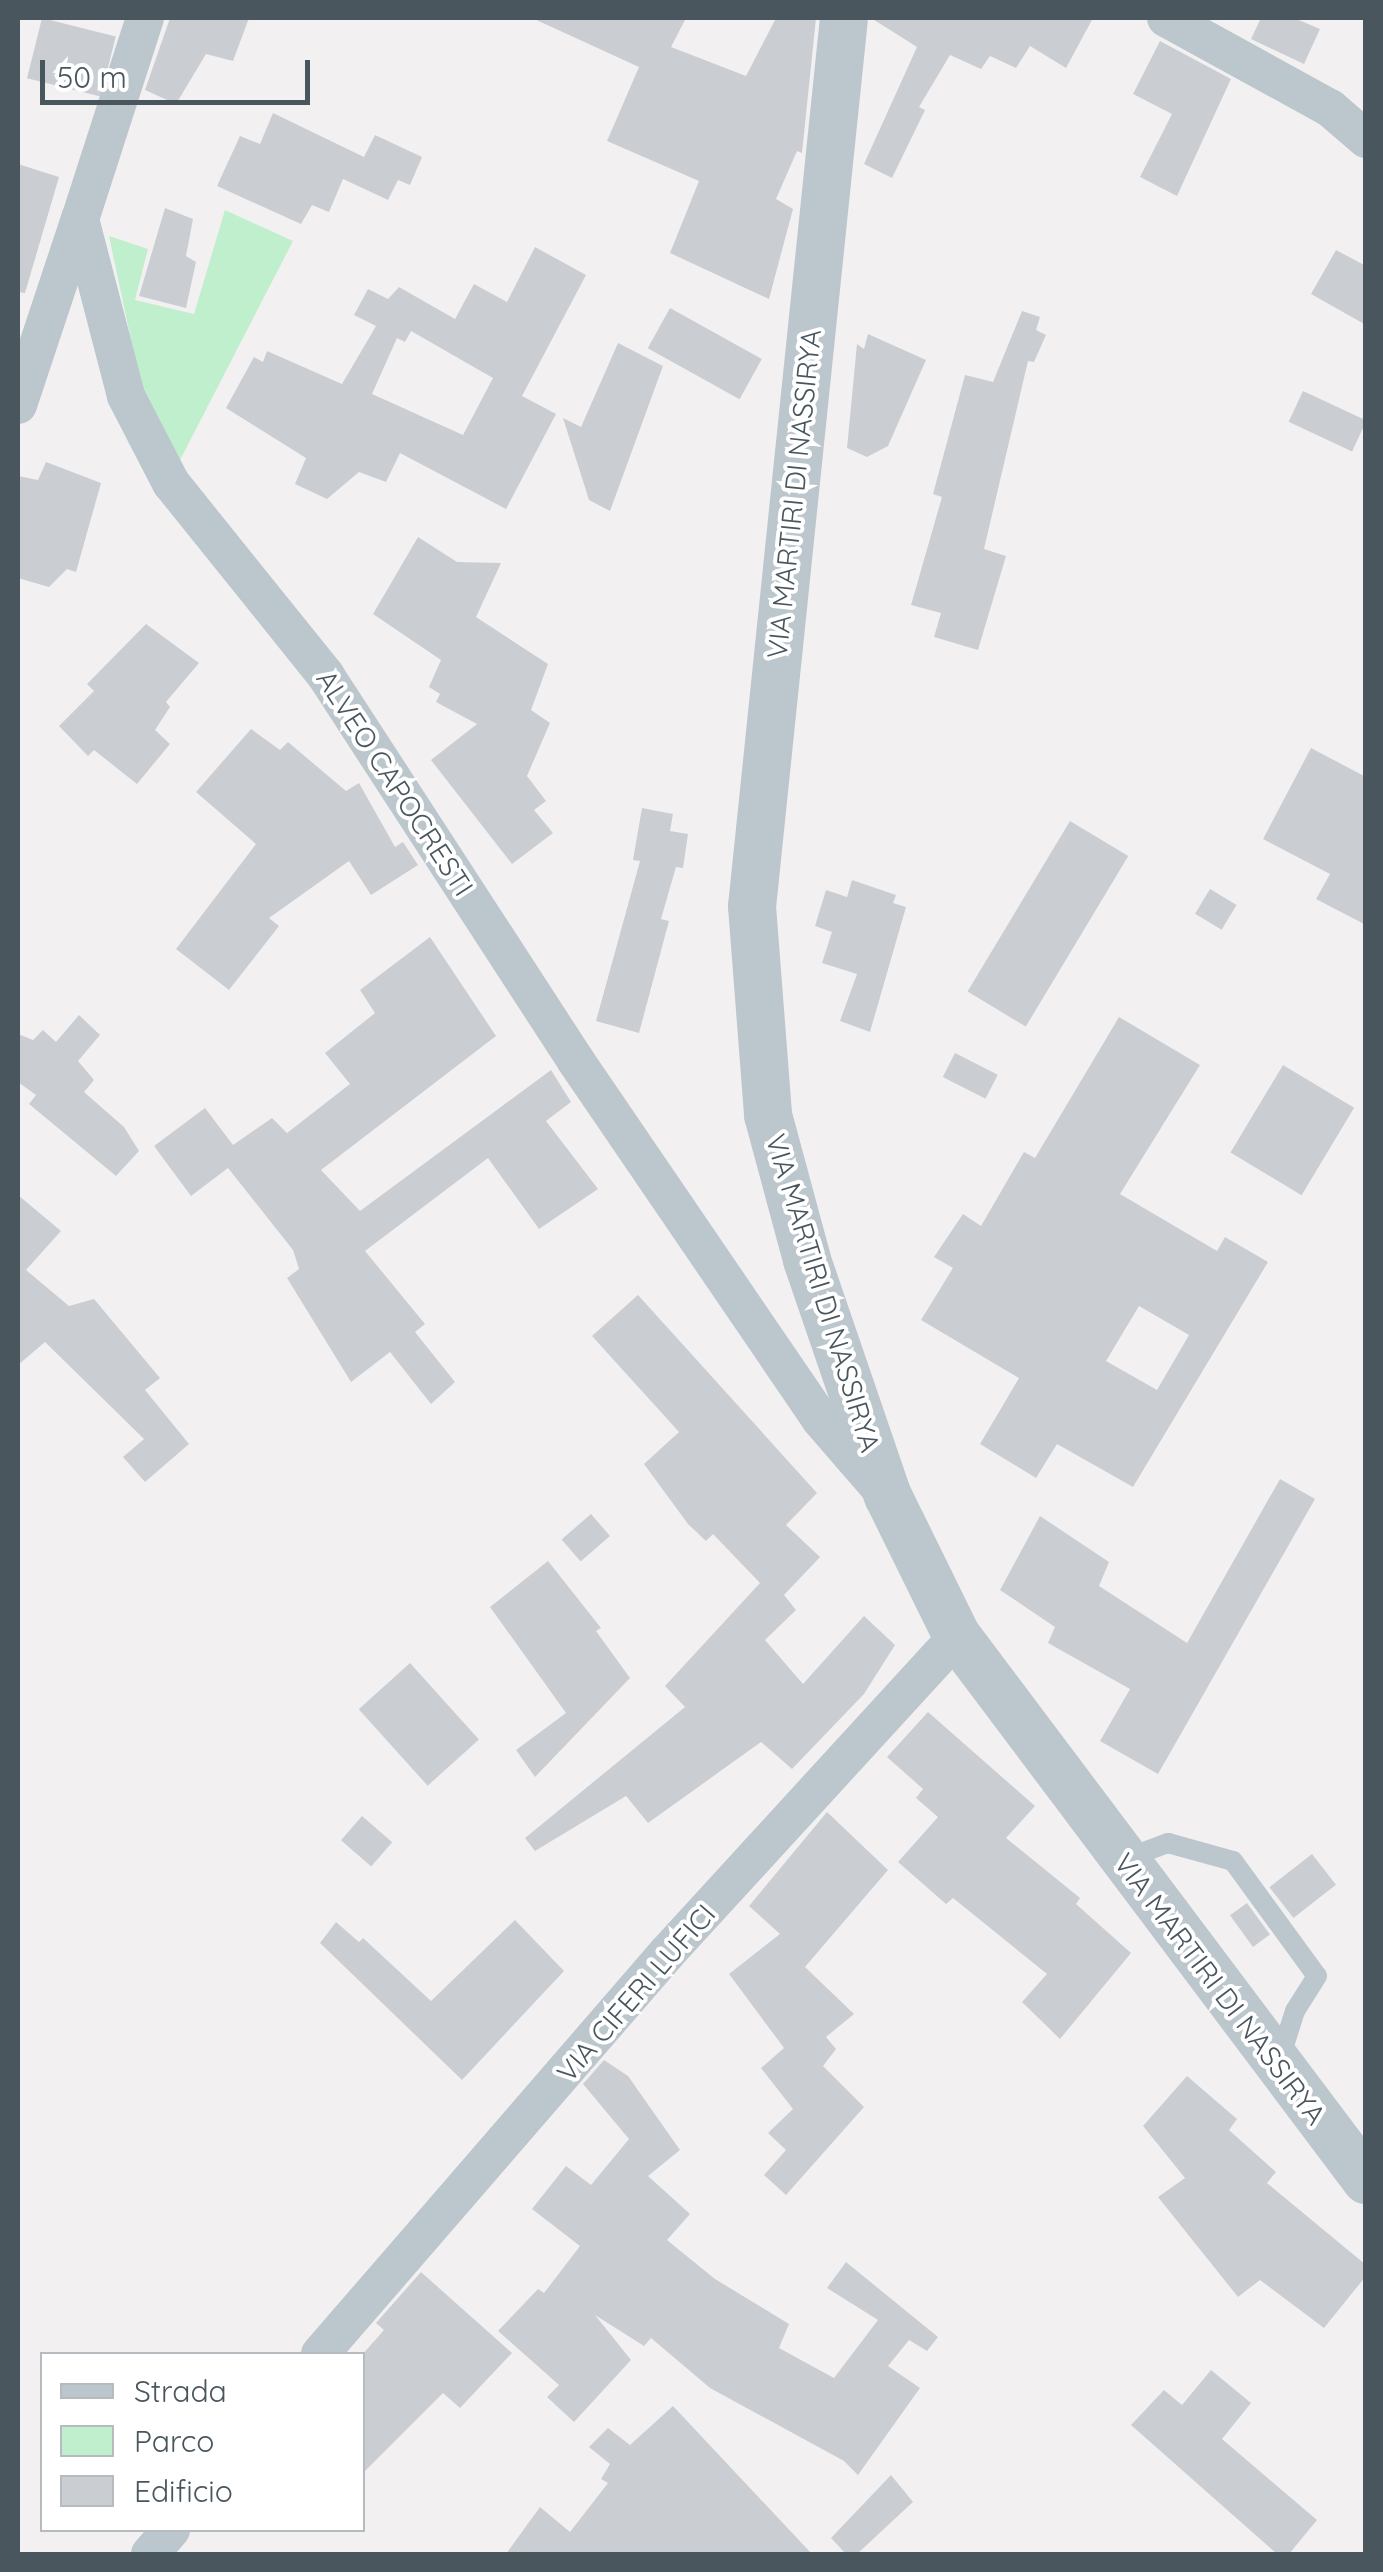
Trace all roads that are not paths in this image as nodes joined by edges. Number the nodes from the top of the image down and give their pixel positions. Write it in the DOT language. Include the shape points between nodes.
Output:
graph roads {
  1 [pos="145,18"];
  2 [pos="844,18"];
  3 [pos="1166,18"];
  4 [pos="1366,139"];
  5 [pos="80,219"];
  6 [pos="18,405"];
  7 [pos="888,1496"];
  8 [pos="957,1636"];
  9 [pos="1122,1860"];
  10 [pos="1278,2064"];
  11 [pos="1366,2180"];
  12 [pos="322,2352"];
  13 [pos="169,2532"];
  14 [pos="150,2554"];
  1 -- 5 [label="street"];
  2 -- 7 [label="street, VIA MARTIRI DI NASSIRYA" via="752,906 768,1115 807,1260"];
  3 -- 4 [label="street" via="1330,108"];
  5 -- 6 [label="street"];
  5 -- 7 [label="street, ALVEO CAPOCRESTI" via="126,396 172,483 326,676 576,1062 820,1419"];
  7 -- 8 [label="street, VIA MARTIRI DI NASSIRYA"];
  8 -- 9 [label="street, VIA MARTIRI DI NASSIRYA"];
  8 -- 12 [label="street, VIA CIFERI LUFICI" via="667,1953"];
  9 -- 10 [label="street, VIA MARTIRI DI NASSIRYA"];
  9 -- 10 [label="lane" via="1168,1843 1233,1861 1317,1976 1295,2011"];
  10 -- 11 [label="street, VIA MARTIRI DI NASSIRYA"];
  13 -- 14 [label="street"];
}
